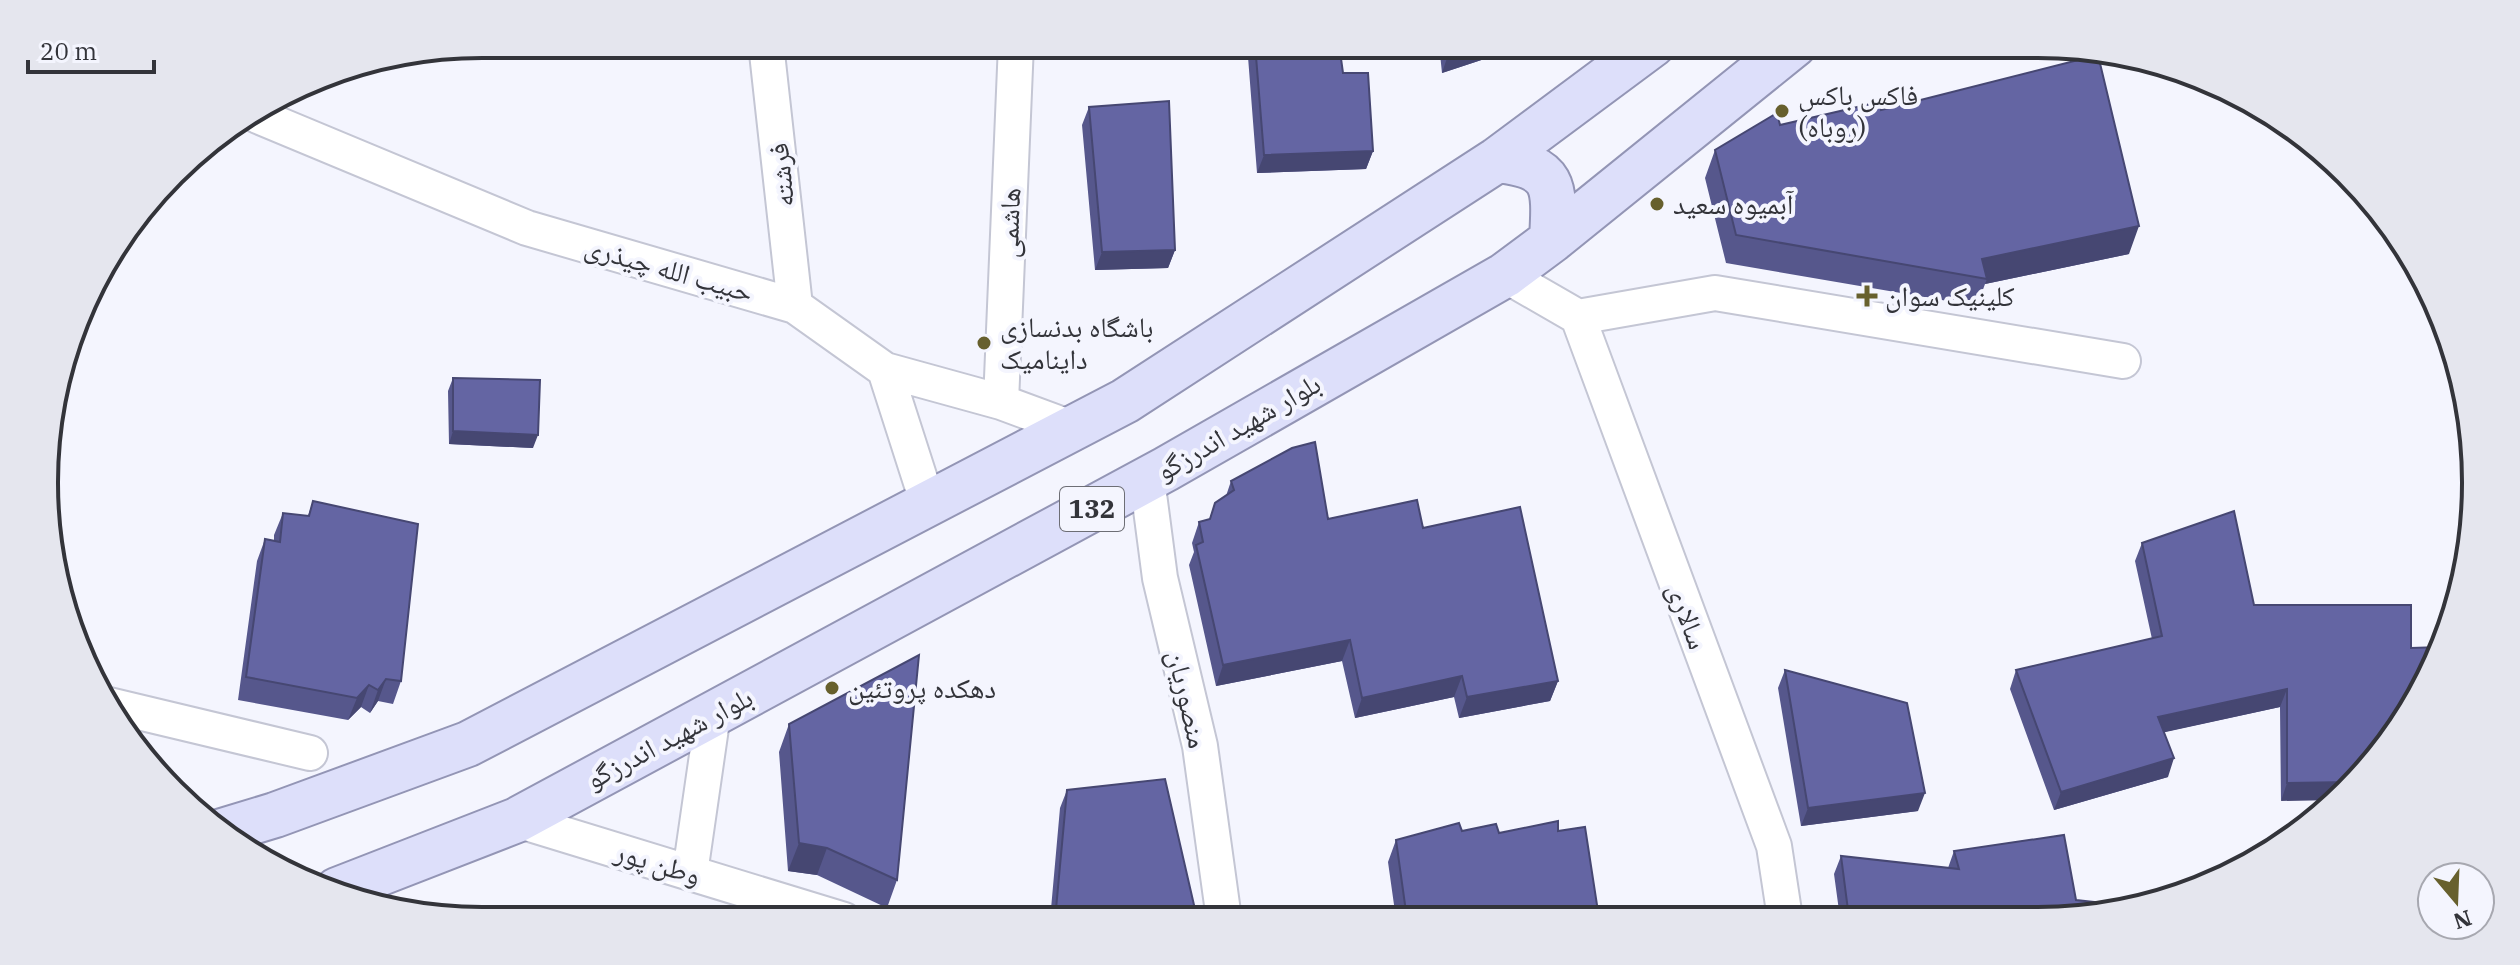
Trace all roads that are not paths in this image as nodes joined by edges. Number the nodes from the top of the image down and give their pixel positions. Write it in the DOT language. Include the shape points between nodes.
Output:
graph roads {
  1 [pos="768,58"];
  2 [pos="1015,58"];
  3 [pos="1634,58"];
  4 [pos="1778,58"];
  5 [pos="264,119"];
  6 [pos="1497,160"];
  7 [pos="1552,240"];
  8 [pos="1505,275"];
  9 [pos="795,306"];
  10 [pos="1578,317"];
  11 [pos="2123,361"];
  12 [pos="885,370"];
  13 [pos="1001,402"];
  14 [pos="1074,429"];
  15 [pos="1147,479"];
  16 [pos="928,504"];
  17 [pos="124,709"];
  18 [pos="713,714"];
  19 [pos="310,753"];
  20 [pos="517,820"];
  21 [pos="235,827"];
  22 [pos="690,873"];
  23 [pos="374,890"];
  24 [pos="799,907"];
  25 [pos="1222,907"];
  26 [pos="1783,907"];
  1 -- 9 [label="street, فرشته"];
  2 -- 13 [label="street, هاشمی"];
  3 -- 6 [label="main road"];
  4 -- 7 [label="main road, بلوار شهید اندرزگو / 132"];
  5 -- 9 [label="street, حبیب الله چیذری" via="527,228"];
  6 -- 7 [label="main road" via="1531,166 1545,176 1553,200"];
  6 -- 14 [label="main road"];
  7 -- 8 [label="main road, بلوار شهید اندرزگو / 132"];
  8 -- 10 [label="street"];
  8 -- 15 [label="main road, بلوار شهید اندرزگو / 132"];
  9 -- 12 [label="street, حبیب الله چیذری"];
  10 -- 11 [label="street" via="1715,293"];
  10 -- 26 [label="street, سالاری" via="1774,846"];
  12 -- 13 [label="street, حبیب الله چیذری"];
  12 -- 16 [label="street"];
  13 -- 14 [label="street, حبیب الله چیذری"];
  14 -- 16 [label="main road"];
  15 -- 18 [label="main road, بلوار شهید اندرزگو / 132"];
  15 -- 25 [label="street, منصوریان" via="1160,578 1200,746"];
  16 -- 21 [label="main road" via="468,744"];
  17 -- 19 [label="street"];
  18 -- 20 [label="main road, بلوار شهید اندرزگو / 132"];
  18 -- 22 [label="street"];
  20 -- 22 [label="street, وطن پور"];
  20 -- 23 [label="main road, بلوار شهید اندرزگو / 132"];
  22 -- 24 [label="street, وطن پور"];
}
